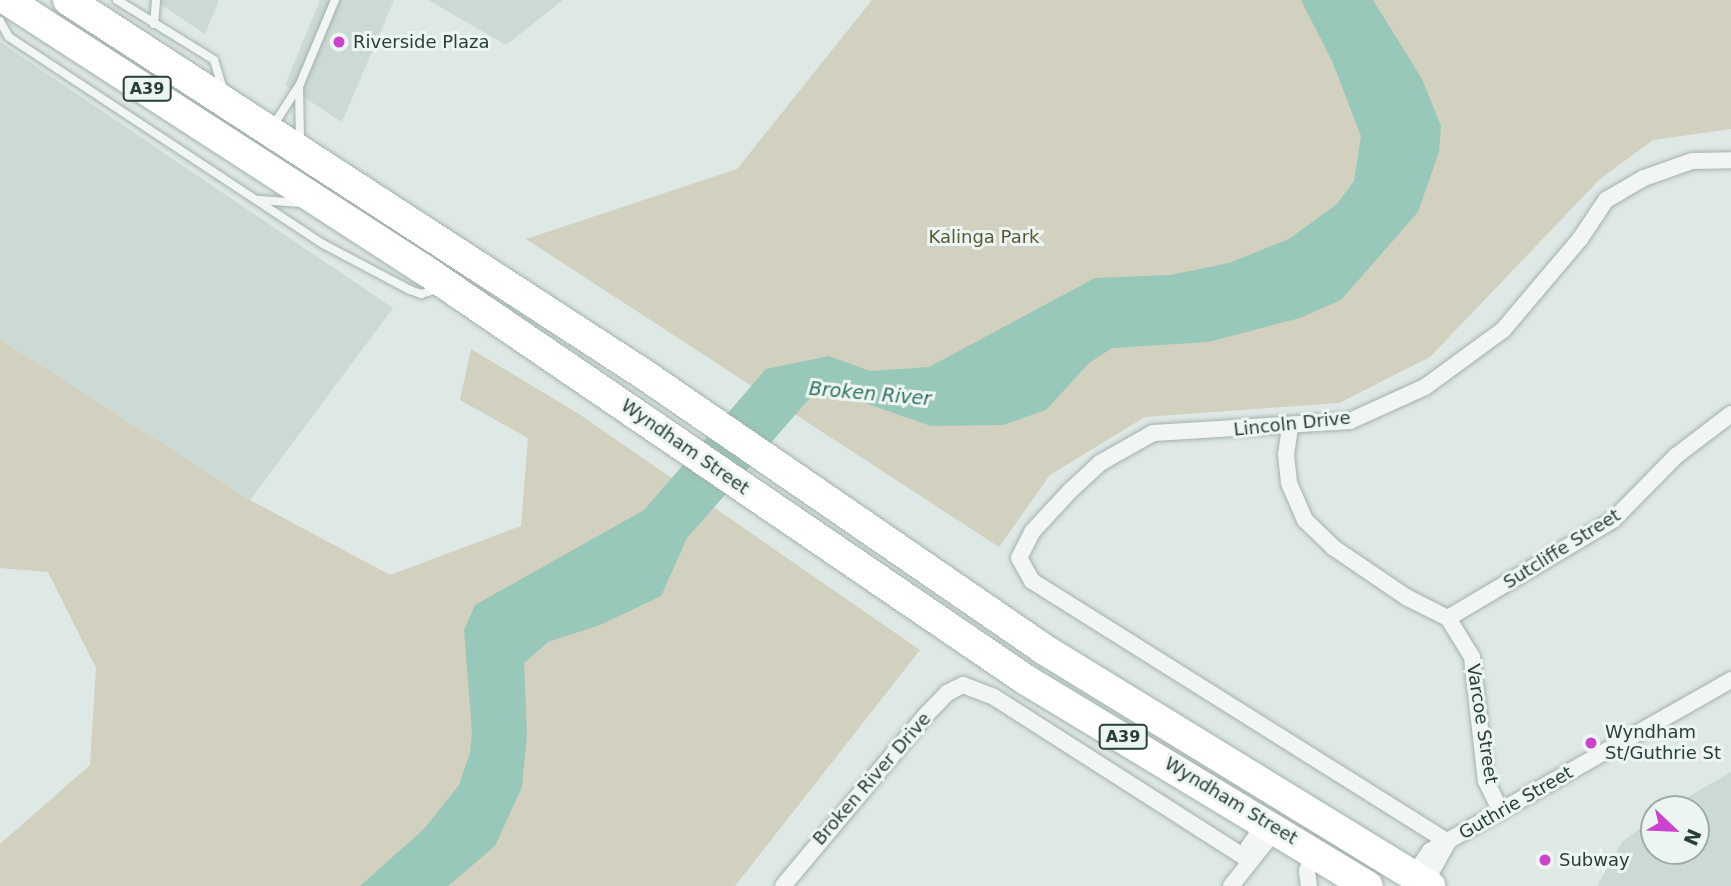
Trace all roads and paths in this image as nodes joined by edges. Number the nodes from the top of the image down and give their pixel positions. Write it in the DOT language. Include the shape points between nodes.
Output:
graph roads {
  1 [pos="7,0"];
  2 [pos="17,0"];
  3 [pos="68,0"];
  4 [pos="156,0"];
  5 [pos="335,0"];
  6 [pos="122,1"];
  7 [pos="0,21"];
  8 [pos="43,23"];
  9 [pos="155,24"];
  10 [pos="0,31"];
  11 [pos="9,37"];
  12 [pos="300,84"];
  13 [pos="228,104"];
  14 [pos="270,131"];
  15 [pos="310,157"];
  16 [pos="1731,160"];
  17 [pos="286,179"];
  18 [pos="256,199"];
  19 [pos="326,205"];
  20 [pos="431,235"];
  21 [pos="443,283"];
  22 [pos="1731,414"];
  23 [pos="1290,427"];
  24 [pos="1448,618"];
  25 [pos="1731,680"];
  26 [pos="1289,797"];
  27 [pos="1501,811"];
  28 [pos="1271,824"];
  29 [pos="1448,842"];
  30 [pos="1314,850"];
  31 [pos="1249,860"];
  32 [pos="1420,883"];
  33 [pos="783,886"];
  34 [pos="1231,886"];
  35 [pos="1309,886"];
  36 [pos="1368,886"];
  1 -- 8 [label="highway, Wyndham Street / A39"];
  2 -- 8 [label="highway"];
  3 -- 13 [label="highway, Wyndham Street / A39"];
  4 -- 9 [label="lane"];
  5 -- 12 [label="lane"];
  6 -- 9 [label="lane"];
  7 -- 11 [label="lane"];
  8 -- 17 [label="highway, Wyndham Street / A39"];
  9 -- 13 [label="lane" via="214,61"];
  10 -- 11 [label="lane"];
  11 -- 18 [label="lane"];
  12 -- 14 [label="lane"];
  12 -- 15 [label="lane" via="299,137"];
  13 -- 14 [label="highway, Wyndham Street / A39"];
  14 -- 15 [label="highway, Wyndham Street / A39"];
  14 -- 17 [label="highway" via="276,161"];
  15 -- 20 [label="highway, Wyndham Street / A39"];
  16 -- 23 [label="street, Lincoln Drive" via="1692,161 1644,178 1606,200 1580,239 1503,330 1425,387 1350,421"];
  17 -- 19 [label="highway, Wyndham Street / A39"];
  18 -- 19 [label="lane"];
  18 -- 21 [label="lane" via="323,244 410,290 430,293"];
  19 -- 21 [label="highway, Wyndham Street / A39"];
  20 -- 21 [label="highway" via="444,258"];
  20 -- 26 [label="highway, Wyndham Street / A39" via="645,375 1045,650"];
  21 -- 28 [label="highway, Wyndham Street / A39" via="1026,680"];
  22 -- 24 [label="street, Sutcliffe Street" via="1676,456 1613,520"];
  23 -- 24 [label="street" via="1286,454 1289,483 1305,520 1334,548 1406,597"];
  23 -- 29 [label="street, Lincoln Drive" via="1153,433 1100,463 1032,532 1019,558 1032,581"];
  24 -- 27 [label="street, Varcoe Street" via="1472,657 1486,781"];
  25 -- 27 [label="street, Guthrie Street"];
  26 -- 28 [label="highway"];
  26 -- 32 [label="highway, Wyndham Street / A39"];
  27 -- 29 [label="street, Guthrie Street"];
  28 -- 30 [label="highway, Wyndham Street / A39"];
  28 -- 31 [label="street" via="1259,854"];
  29 -- 32 [label="street, Guthrie Street"];
  30 -- 35 [label="street" via="1307,871"];
  30 -- 36 [label="highway, Wyndham Street / A39"];
  31 -- 33 [label="street, Broken River Drive" via="971,685 947,693"];
  31 -- 34 [label="street"];
}
